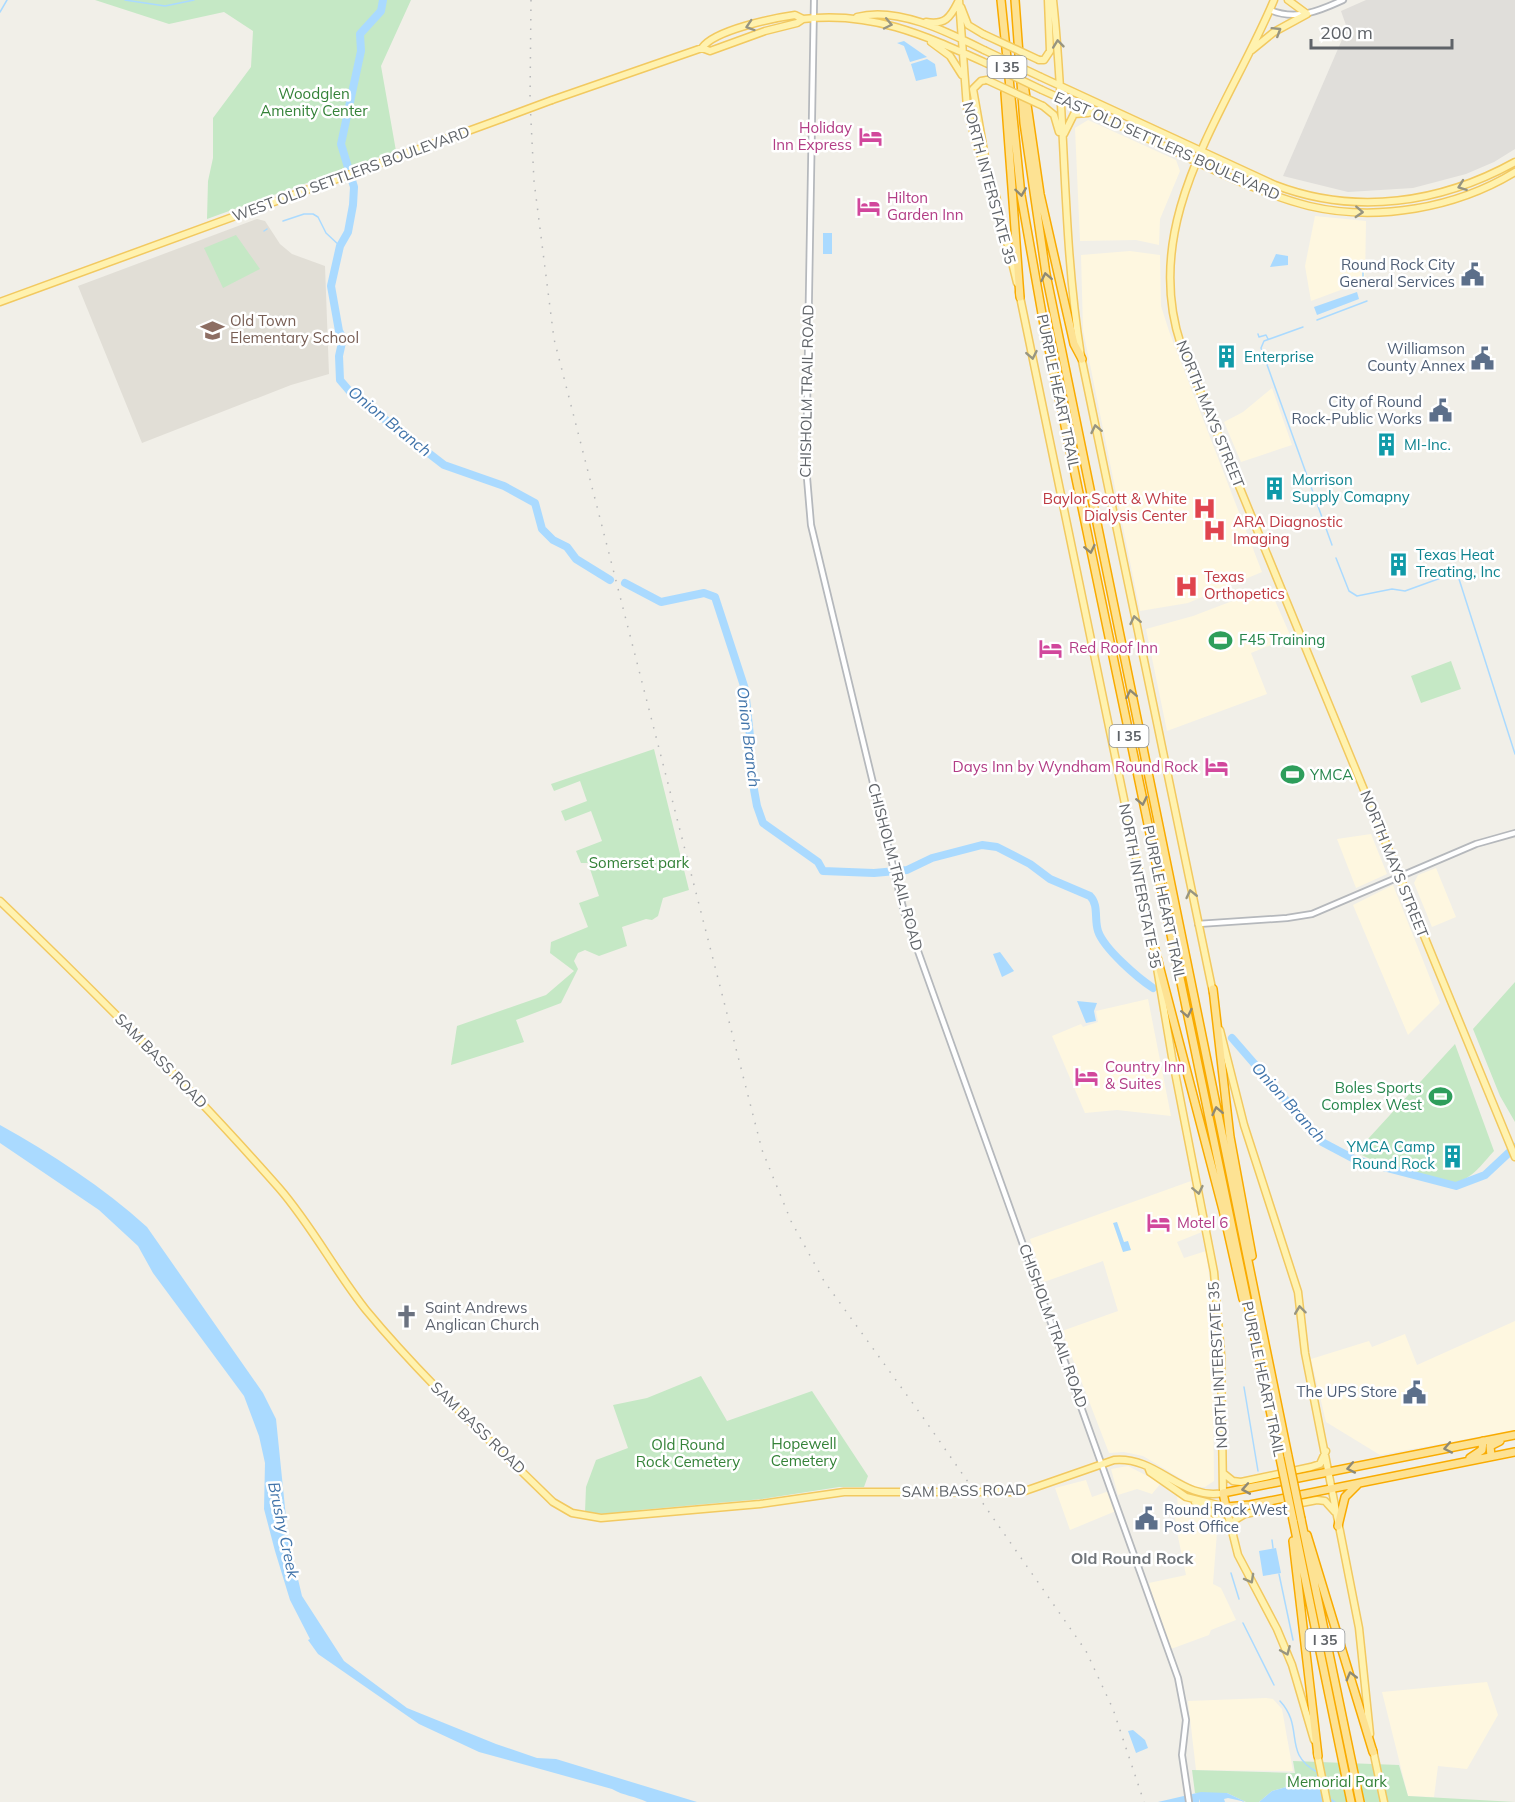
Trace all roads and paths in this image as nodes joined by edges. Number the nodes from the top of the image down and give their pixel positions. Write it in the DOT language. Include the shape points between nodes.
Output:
graph roads {
  1 [pos="814,0"];
  2 [pos="1001,0"];
  3 [pos="1015,0"];
  4 [pos="1048,0"];
  5 [pos="1053,0"];
  6 [pos="1274,0"];
  7 [pos="1288,0"];
  8 [pos="1343,0"];
  9 [pos="959,1"];
  10 [pos="1270,10"];
  11 [pos="1307,14"];
  12 [pos="814,17"];
  13 [pos="857,17"];
  14 [pos="803,19"];
  15 [pos="904,19"];
  16 [pos="1003,20"];
  17 [pos="918,32"];
  18 [pos="962,39"];
  19 [pos="702,48"];
  20 [pos="1250,52"];
  21 [pos="963,53"];
  22 [pos="1020,73"];
  23 [pos="963,77"];
  24 [pos="1062,87"];
  25 [pos="1062,99"];
  26 [pos="1110,121"];
  27 [pos="1062,141"];
  28 [pos="1200,152"];
  29 [pos="1196,161"];
  30 [pos="1515,162"];
  31 [pos="987,170"];
  32 [pos="1515,172"];
  33 [pos="1020,297"];
  34 [pos="0,302"];
  35 [pos="1082,359"];
  36 [pos="1515,833"];
  37 [pos="1400,876"];
  38 [pos="0,901"];
  39 [pos="1198,924"];
  40 [pos="1154,946"];
  41 [pos="1213,989"];
  42 [pos="1515,1157"];
  43 [pos="1259,1312"];
  44 [pos="1259,1356"];
  45 [pos="1513,1436"];
  46 [pos="1483,1441"];
  47 [pos="1326,1451"];
  48 [pos="1515,1452"];
  49 [pos="1491,1456"];
  50 [pos="1284,1457"];
  51 [pos="1462,1462"];
  52 [pos="1103,1464"];
  53 [pos="1148,1467"];
  54 [pos="1329,1472"];
  55 [pos="1223,1473"];
  56 [pos="1362,1482"];
  57 [pos="1332,1488"];
  58 [pos="1223,1493"];
  59 [pos="1186,1497"];
  60 [pos="1226,1507"];
  61 [pos="1336,1512"];
  62 [pos="1297,1520"];
  63 [pos="1338,1526"];
  64 [pos="1232,1531"];
  65 [pos="1374,1755"];
  66 [pos="1318,1759"];
  67 [pos="1189,1802"];
  68 [pos="1327,1802"];
  69 [pos="1351,1802"];
  70 [pos="1360,1802"];
  71 [pos="1384,1802"];
  1 -- 12 [label="street, CHISHOLM TRAIL ROAD"];
  2 -- 16 [label="highway, PURPLE HEART TRAIL / I 35"];
  3 -- 22 [label="highway, PURPLE HEART TRAIL / I 35"];
  4 -- 9 [label="main road, bridge" via="1050,51 1044,60 968,25"];
  24 -- 5 [label="main road, one-way"];
  6 -- 10 [label="main road, NORTH MAYS STREET"];
  7 -- 11 [label="main road"];
  8 -- 11 [label="street"];
  9 -- 15 [label="main road" via="943,23"];
  9 -- 18 [label="main road, NORTH INTERSTATE 35"];
  10 -- 11 [label="street" via="1288,15"];
  10 -- 20 [label="main road, NORTH MAYS STREET"];
  20 -- 11 [label="main road, one-way" via="1274,32"];
  12 -- 13 [label="main road, WEST OLD SETTLERS BOULEVARD"];
  12 -- 14 [label="main road, WEST OLD SETTLERS BOULEVARD"];
  12 -- 52 [label="street, CHISHOLM TRAIL ROAD" via="807,499 904,912"];
  13 -- 15 [label="main road, WEST OLD SETTLERS BOULEVARD" via="869,14"];
  13 -- 17 [label="main road, WEST OLD SETTLERS BOULEVARD, one-way"];
  14 -- 19 [label="main road, WEST OLD SETTLERS BOULEVARD" via="710,51"];
  14 -- 19 [label="main road, WEST OLD SETTLERS BOULEVARD, one-way" via="795,15 756,23 707,41"];
  15 -- 18 [label="main road, WEST OLD SETTLERS BOULEVARD"];
  16 -- 33 [label="highway"];
  16 -- 44 [label="highway, PURPLE HEART TRAIL / I 35, one-way" via="1021,195 1044,326"];
  17 -- 21 [label="main road, EAST OLD SETTLERS BOULEVARD"];
  17 -- 23 [label="main road" via="944,50"];
  18 -- 21 [label="main road, NORTH INTERSTATE 35"];
  18 -- 24 [label="main road, WEST OLD SETTLERS BOULEVARD, bridge"];
  19 -- 34 [label="main road, WEST OLD SETTLERS BOULEVARD, bridge"];
  20 -- 28 [label="main road, NORTH MAYS STREET"];
  21 -- 23 [label="main road, NORTH INTERSTATE 35"];
  21 -- 25 [label="main road, EAST OLD SETTLERS BOULEVARD, bridge"];
  22 -- 35 [label="highway" via="1027,94 1042,205 1074,344"];
  43 -- 22 [label="highway, PURPLE HEART TRAIL / I 35, one-way" via="1046,274"];
  23 -- 31 [label="main road, NORTH INTERSTATE 35" via="971,125"];
  24 -- 25 [label="main road"];
  24 -- 28 [label="main road, EAST OLD SETTLERS BOULEVARD"];
  25 -- 26 [label="main road, EAST OLD SETTLERS BOULEVARD"];
  25 -- 27 [label="main road"];
  26 -- 27 [label="main road" via="1078,112 1068,122"];
  26 -- 29 [label="main road, EAST OLD SETTLERS BOULEVARD"];
  27 -- 31 [label="main road, bridge" via="1054,115 1043,106 987,80 976,84 973,96"];
  27 -- 35 [label="main road" via="1074,309"];
  28 -- 29 [label="main road, NORTH MAYS STREET"];
  30 -- 28 [label="main road, EAST OLD SETTLERS BOULEVARD, one-way" via="1446,192 1370,203 1293,192"];
  29 -- 32 [label="main road, EAST OLD SETTLERS BOULEVARD, one-way" via="1283,198 1361,213 1436,204"];
  29 -- 37 [label="main road, NORTH MAYS STREET" via="1178,211 1171,250 1170,292 1178,335"];
  31 -- 33 [label="main road, NORTH INTERSTATE 35"];
  33 -- 40 [label="main road, NORTH INTERSTATE 35, one-way"];
  39 -- 35 [label="main road, one-way"];
  36 -- 37 [label="street" via="1476,844"];
  37 -- 39 [label="street" via="1312,914"];
  37 -- 42 [label="main road, NORTH MAYS STREET"];
  38 -- 52 [label="main road, SAM BASS ROAD" via="149,1048 279,1188 367,1310 438,1391 553,1502 572,1512 610,1518 851,1492 1022,1492"];
  39 -- 41 [label="main road"];
  40 -- 44 [label="highway"];
  40 -- 55 [label="main road, NORTH INTERSTATE 35, one-way" via="1214,1272 1221,1355"];
  41 -- 43 [label="highway" via="1230,1137"];
  47 -- 41 [label="main road, one-way" via="1305,1353 1298,1292 1244,1125"];
  43 -- 50 [label="highway, PURPLE HEART TRAIL / I 35"];
  44 -- 50 [label="highway, PURPLE HEART TRAIL / I 35"];
  45 -- 46 [label="highway"];
  45 -- 49 [label="highway" via="1490,1446"];
  46 -- 51 [label="highway" via="1478,1454"];
  46 -- 54 [label="highway, one-way"];
  47 -- 54 [label="main road"];
  47 -- 55 [label="main road" via="1320,1464 1241,1482"];
  48 -- 49 [label="highway"];
  49 -- 51 [label="highway"];
  50 -- 62 [label="highway, PURPLE HEART TRAIL / I 35, bridge"];
  51 -- 56 [label="highway"];
  52 -- 53 [label="main road, SAM BASS ROAD" via="1128,1459"];
  52 -- 67 [label="street, CHISHOLM TRAIL ROAD" via="1178,1678 1186,1720 1182,1755"];
  53 -- 58 [label="main road, SAM BASS ROAD" via="1192,1491"];
  53 -- 59 [label="main road, SAM BASS ROAD"];
  54 -- 57 [label="main road"];
  54 -- 58 [label="highway, one-way"];
  55 -- 58 [label="main road, NORTH INTERSTATE 35"];
  56 -- 57 [label="highway"];
  56 -- 63 [label="highway" via="1345,1497"];
  57 -- 60 [label="highway"];
  57 -- 61 [label="main road"];
  58 -- 60 [label="highway, NORTH INTERSTATE 35"];
  59 -- 60 [label="main road, SAM BASS ROAD"];
  59 -- 64 [label="main road" via="1215,1514"];
  60 -- 64 [label="main road, NORTH INTERSTATE 35"];
  61 -- 63 [label="main road"];
  61 -- 64 [label="main road" via="1325,1501 1317,1500 1245,1514 1235,1520"];
  65 -- 62 [label="highway, one-way" via="1313,1548"];
  62 -- 66 [label="highway" via="1294,1550"];
  62 -- 69 [label="highway, PURPLE HEART TRAIL / I 35"];
  62 -- 70 [label="highway, PURPLE HEART TRAIL / I 35"];
  63 -- 65 [label="main road" via="1359,1628"];
  64 -- 66 [label="main road, NORTH INTERSTATE 35, one-way" via="1238,1555 1292,1665"];
  65 -- 71 [label="main road"];
  66 -- 68 [label="main road, NORTH INTERSTATE 35"];
}
